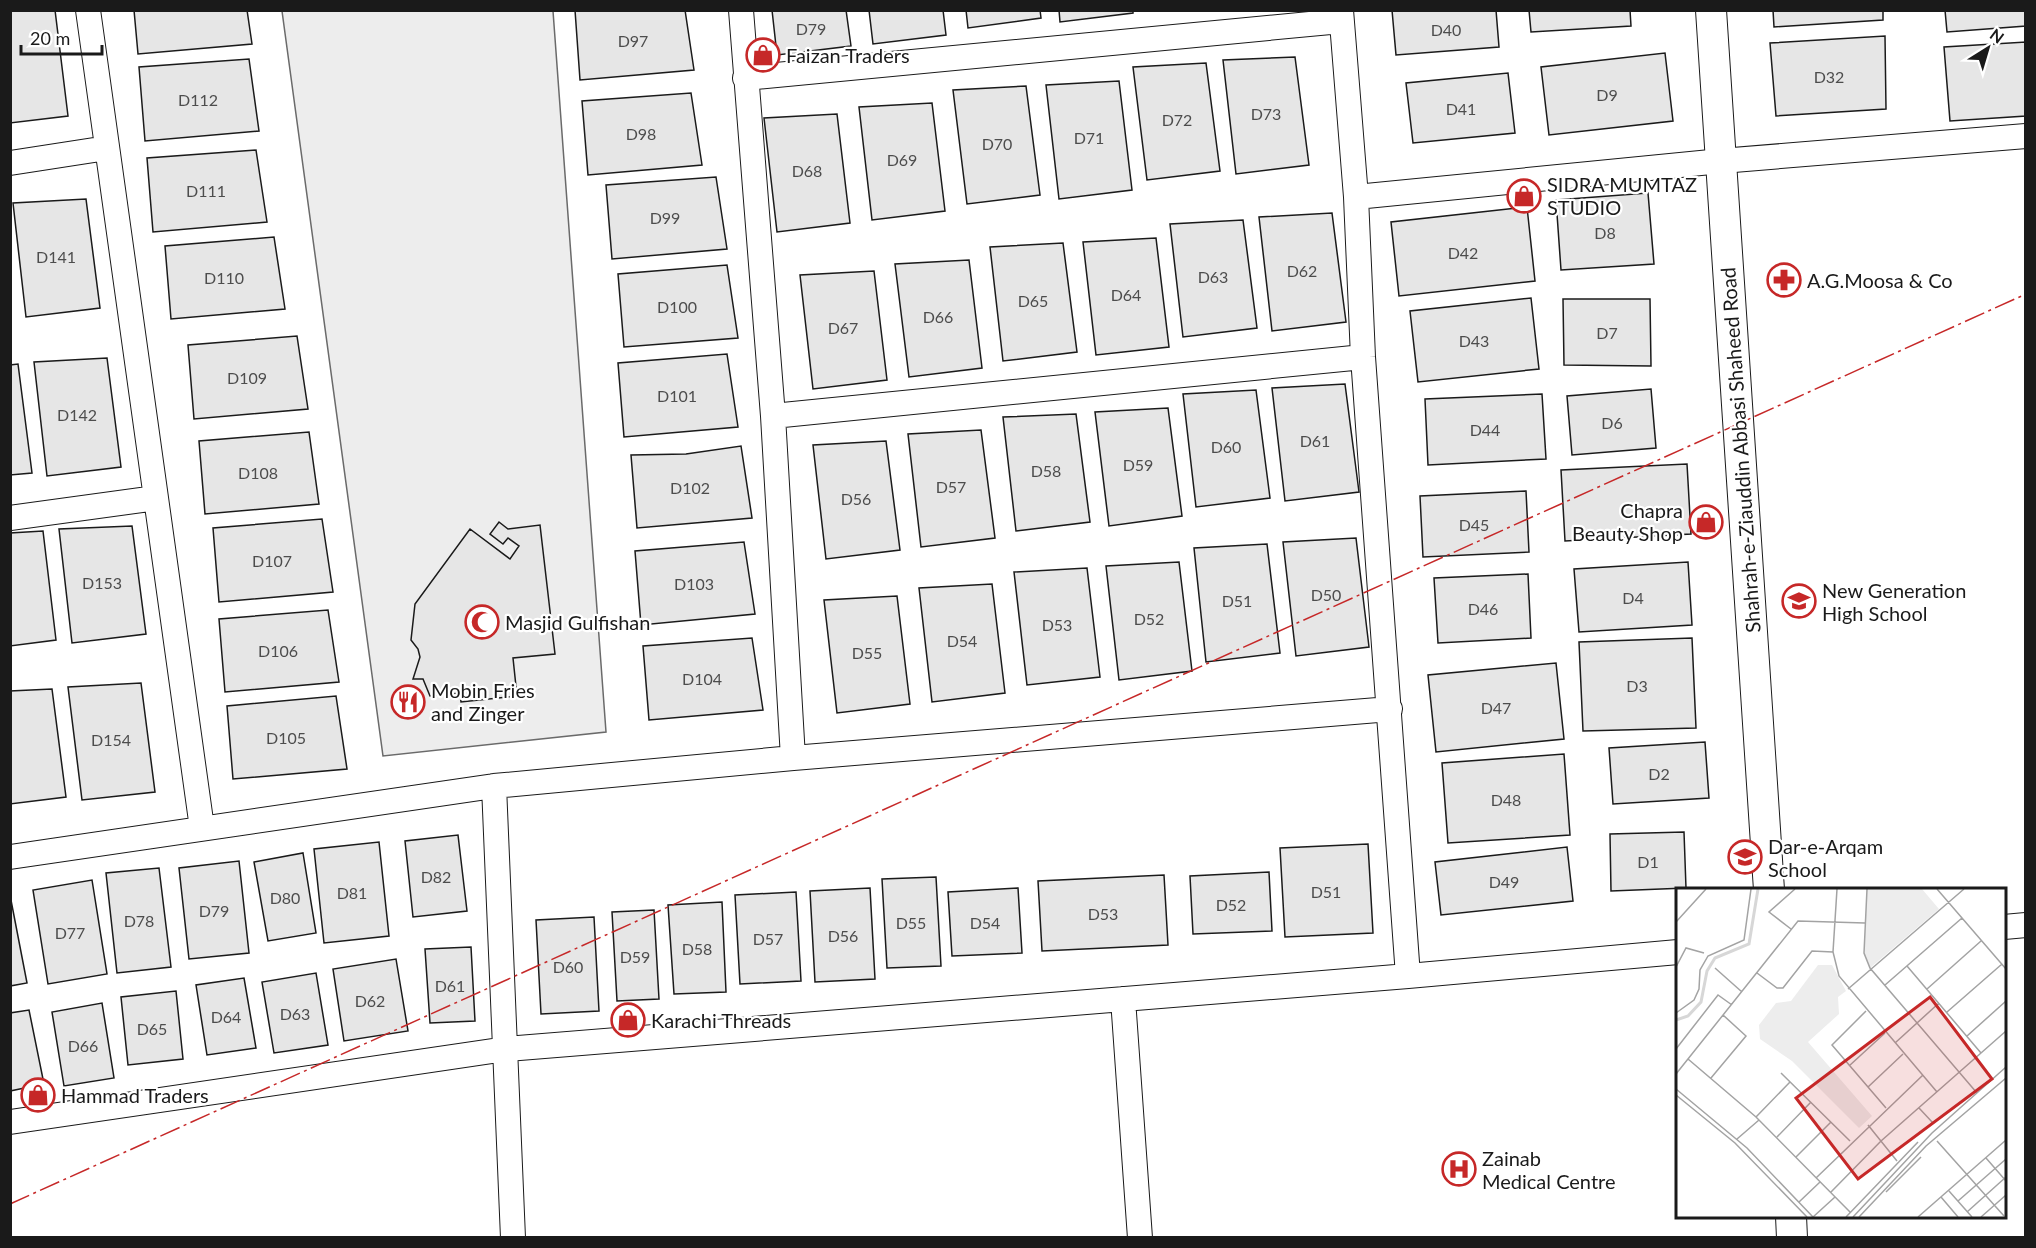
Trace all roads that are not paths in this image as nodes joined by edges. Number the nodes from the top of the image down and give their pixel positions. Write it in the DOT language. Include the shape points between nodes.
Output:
graph roads {
  1 [pos="88,10"];
  2 [pos="741,10"];
  3 [pos="1711,10"];
  4 [pos="1341,16"];
  5 [pos="746,78"];
  6 [pos="2025,136"];
  7 [pos="107,148"];
  8 [pos="1721,161"];
  9 [pos="10,163"];
  10 [pos="1356,197"];
  11 [pos="1363,357"];
  12 [pos="773,416"];
  13 [pos="156,498"];
  14 [pos="10,518"];
  15 [pos="1390,710"];
  16 [pos="793,758"];
  17 [pos="494,786"];
  18 [pos="202,828"];
  19 [pos="10,857"];
  20 [pos="1769,888"];
  21 [pos="2025,925"];
  22 [pos="2006,927"];
  23 [pos="1676,952"];
  24 [pos="1408,976"];
  25 [pos="1123,999"];
  26 [pos="506,1049"];
  27 [pos="10,1122"];
  28 [pos="1791,1218"];
  29 [pos="513,1238"];
  30 [pos="1140,1238"];
  31 [pos="1792,1238"];
  1 -- 7 [label="street"];
  2 -- 5 [label="street"];
  3 -- 8 [label="street, Shahrah-e-Ziauddin Abbasi Shaheed Road"];
  4 -- 5 [label="street"];
  4 -- 10 [label="street"];
  5 -- 12 [label="street"];
  6 -- 8 [label="street"];
  7 -- 9 [label="street"];
  7 -- 13 [label="street"];
  8 -- 10 [label="street"];
  8 -- 20 [label="street, Shahrah-e-Ziauddin Abbasi Shaheed Road"];
  10 -- 11 [label="street"];
  11 -- 12 [label="street"];
  11 -- 15 [label="street"];
  12 -- 16 [label="street"];
  13 -- 14 [label="street"];
  13 -- 18 [label="street"];
  15 -- 16 [label="street"];
  15 -- 24 [label="street"];
  16 -- 17 [label="street"];
  17 -- 18 [label="street"];
  17 -- 26 [label="street"];
  18 -- 19 [label="street"];
  21 -- 22 [label="street"];
  23 -- 24 [label="street"];
  24 -- 25 [label="street"];
  25 -- 26 [label="street"];
  25 -- 30 [label="street"];
  26 -- 27 [label="street"];
  26 -- 29 [label="street"];
  28 -- 31 [label="street"];
}
